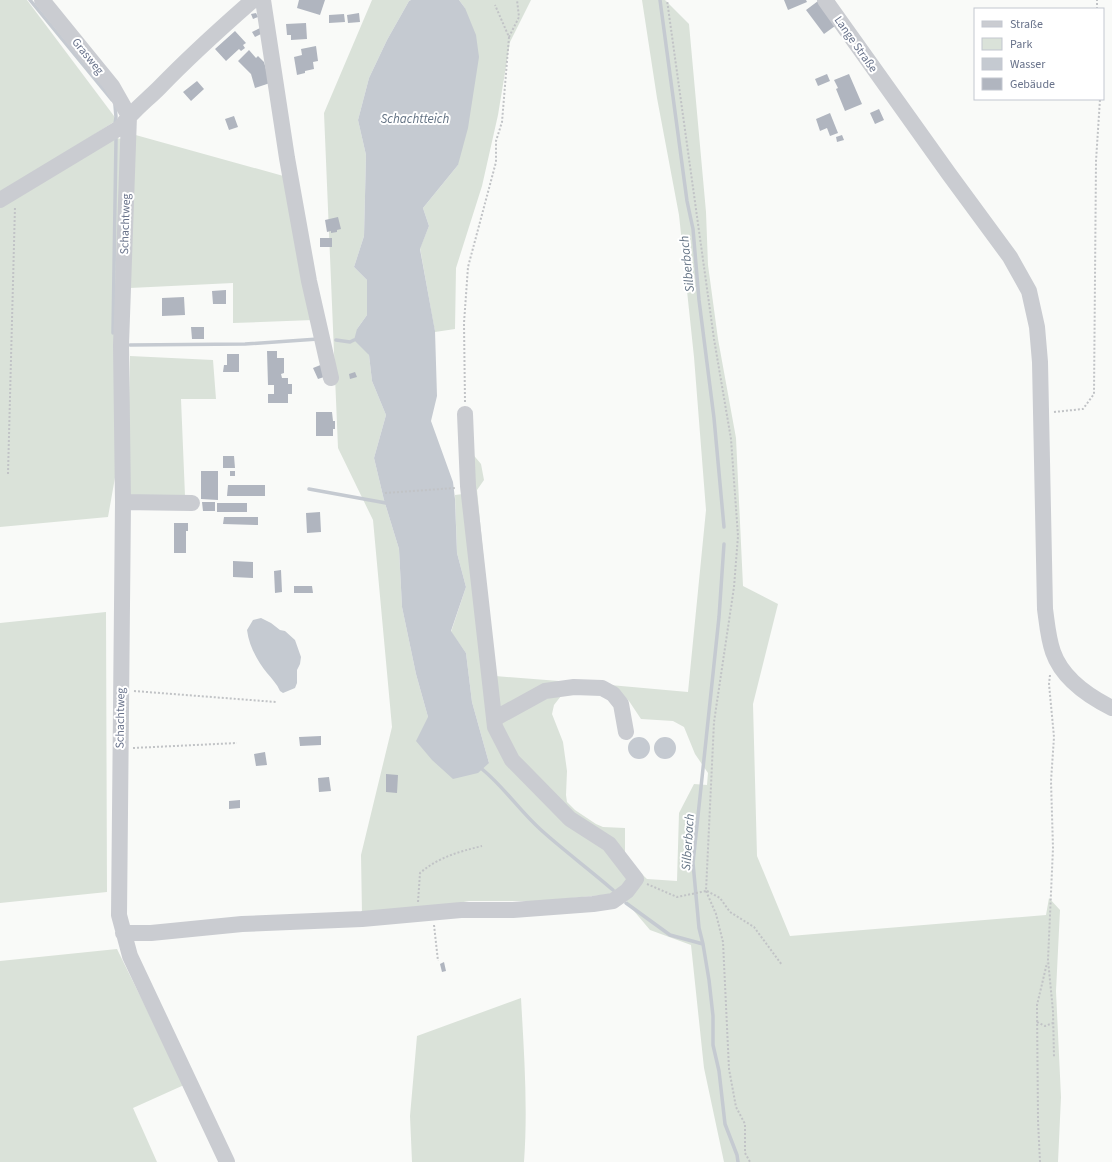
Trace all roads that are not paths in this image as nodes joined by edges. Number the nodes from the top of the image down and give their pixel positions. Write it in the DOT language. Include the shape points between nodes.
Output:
graph roads {
  1 [pos="42,0"];
  2 [pos="253,0"];
  3 [pos="263,0"];
  4 [pos="825,0"];
  5 [pos="128,116"];
  6 [pos="0,200"];
  7 [pos="330,378"];
  8 [pos="463,421"];
  9 [pos="122,502"];
  10 [pos="192,503"];
  11 [pos="1112,708"];
  12 [pos="494,719"];
  13 [pos="626,732"];
  14 [pos="123,933"];
  15 [pos="227,1162"];
  1 -- 5 [label="street, Grasweg" via="112,86"];
  2 -- 5 [label="street"];
  3 -- 7 [label="street" via="306,266"];
  4 -- 11 [label="street, Lange Straße" via="1010,257 1029,291 1037,327 1040,362 1045,609 1050,643 1058,663 1072,681"];
  5 -- 6 [label="street" via="121,127"];
  5 -- 9 [label="street, Schachtweg" via="121,346"];
  8 -- 12 [label="street"];
  9 -- 10 [label="street"];
  9 -- 14 [label="street, Schachtweg" via="119,915"];
  12 -- 13 [label="street" via="545,691 574,686 602,688 613,694 621,704"];
  12 -- 14 [label="street" via="495,727 512,760 570,819 608,844 636,879 627,891 613,901 513,910 461,910 362,919 242,924 151,933"];
  14 -- 15 [label="street, Schachtweg" via="130,956"];
}
